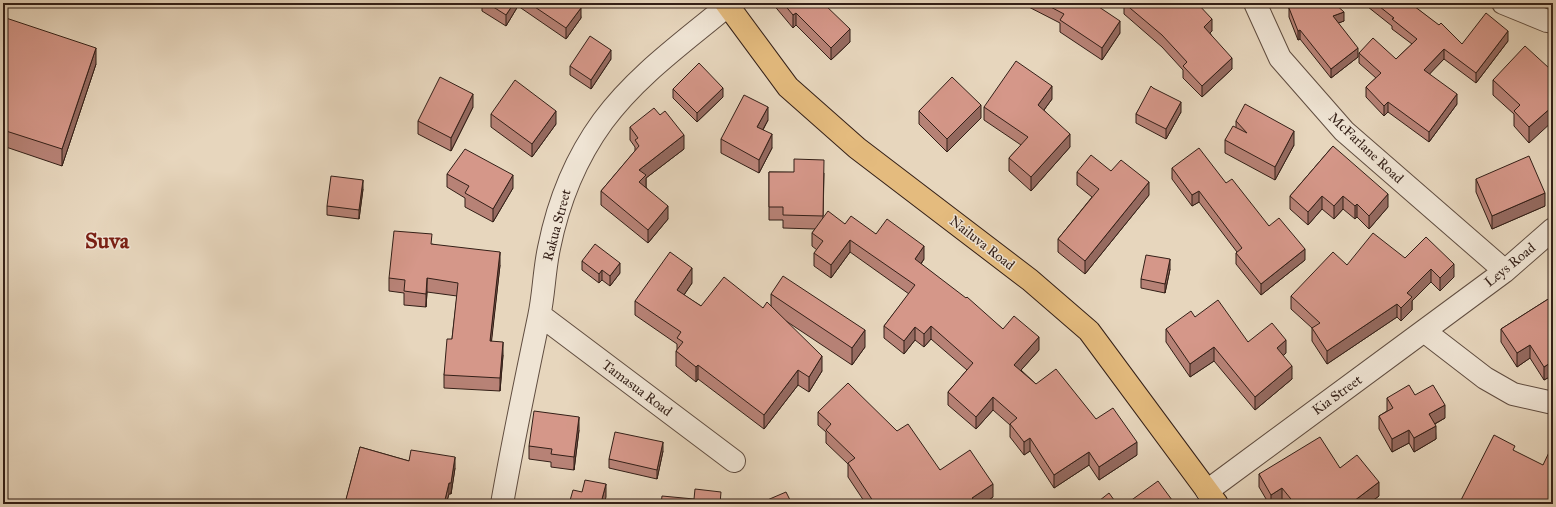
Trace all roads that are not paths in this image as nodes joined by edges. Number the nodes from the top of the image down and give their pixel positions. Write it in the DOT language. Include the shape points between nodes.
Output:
graph roads {
  1 [pos="1255,3"];
  2 [pos="1503,3"];
  3 [pos="726,4"];
  4 [pos="1553,22"];
  5 [pos="1553,229"];
  6 [pos="1505,271"];
  7 [pos="1466,300"];
  8 [pos="540,315"];
  9 [pos="1424,331"];
  10 [pos="1553,403"];
  11 [pos="734,461"];
  12 [pos="1212,497"];
  13 [pos="502,504"];
  1 -- 6 [label="street, McFarlane Road" via="1280,58 1344,131"];
  2 -- 4 [label="street"];
  3 -- 8 [label="street, Rakua Street" via="639,78 603,120 584,150 564,194 549,247"];
  3 -- 12 [label="main road, Nailuva Road" via="788,87 856,148 1030,280 1089,332"];
  5 -- 6 [label="street, Leys Road"];
  6 -- 7 [label="street, Leys Road"];
  7 -- 9 [label="street, Kia Street"];
  8 -- 11 [label="street, Tamasua Road"];
  8 -- 13 [label="street, Rakua Street"];
  9 -- 10 [label="street" via="1485,378 1513,394"];
  9 -- 12 [label="street, Kia Street"];
}
